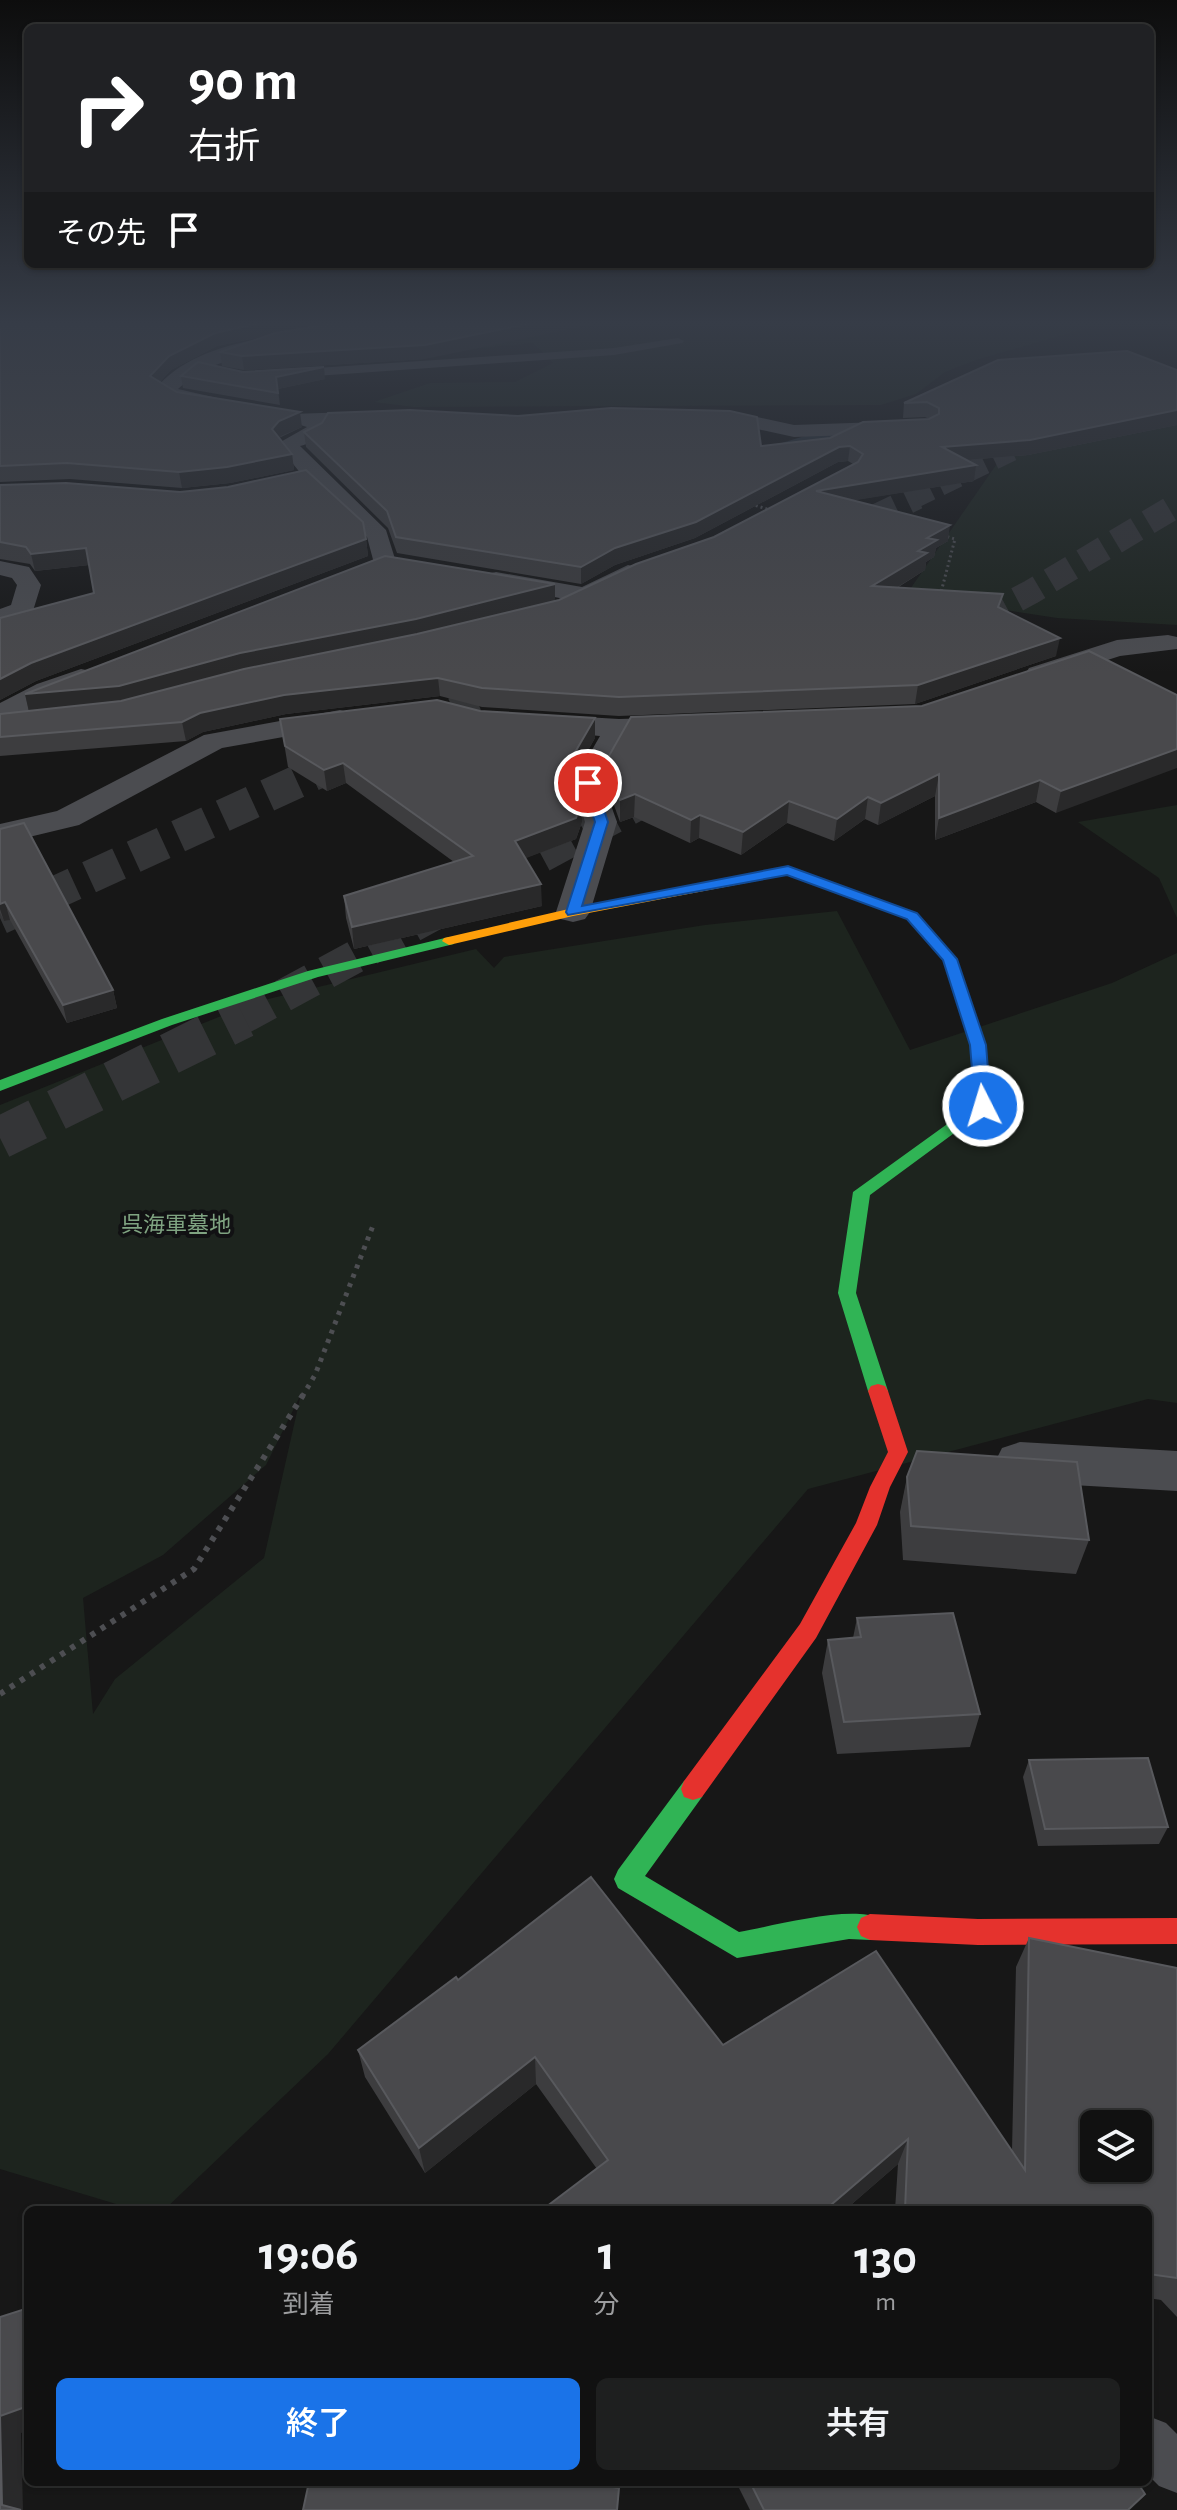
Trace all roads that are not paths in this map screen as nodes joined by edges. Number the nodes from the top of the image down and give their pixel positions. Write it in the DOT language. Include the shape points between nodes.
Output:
graph roads {
  1 [pos="305,438"];
  2 [pos="314,475"];
  3 [pos="286,481"];
  4 [pos="384,562"];
  5 [pos="651,564"];
  6 [pos="413,566"];
  7 [pos="0,568"];
  8 [pos="355,573"];
  9 [pos="470,574"];
  10 [pos="586,595"];
  11 [pos="564,606"];
  12 [pos="0,618"];
  13 [pos="1168,643"];
  14 [pos="106,667"];
  15 [pos="1015,683"];
  16 [pos="0,714"];
  17 [pos="366,716"];
  18 [pos="31,721"];
  19 [pos="511,721"];
  20 [pos="0,724"];
  21 [pos="709,725"];
  22 [pos="619,728"];
  23 [pos="0,834"];
  24 [pos="573,912"];
  25 [pos="0,1086"];
  26 [pos="937,1455"];
  27 [pos="1177,1471"];
  28 [pos="1177,1931"];
  29 [pos="1152,2445"];
  30 [pos="1177,2468"];
  1 -- 2 [label="street" via="287,444"];
  2 -- 3 [label="street"];
  2 -- 4 [label="street" via="378,535"];
  4 -- 6 [label="street"];
  4 -- 8 [label="street"];
  5 -- 10 [label="street"];
  7 -- 12 [label="street" via="20,572 29,585 23,609"];
  9 -- 10 [label="street"];
  10 -- 11 [label="lane"];
  13 -- 15 [label="street" via="1117,648"];
  14 -- 16 [label="street"];
  17 -- 23 [label="street" via="214,741 68,818"];
  18 -- 20 [label="lane"];
  19 -- 22 [label="street"];
  21 -- 22 [label="street"];
  22 -- 24 [label="street" via="588,783 601,822"];
  24 -- 25 [label="street" via="313,974"];
  24 -- 26 [label="street" via="788,871 912,916 950,959 978,1045 983,1106 862,1192 847,1293"];
  26 -- 27 [label="street"];
  26 -- 28 [label="street" via="880,1487 866,1525 808,1631 627,1879 737,1945 849,1926 978,1932"];
  29 -- 30 [label="lane"];
}
